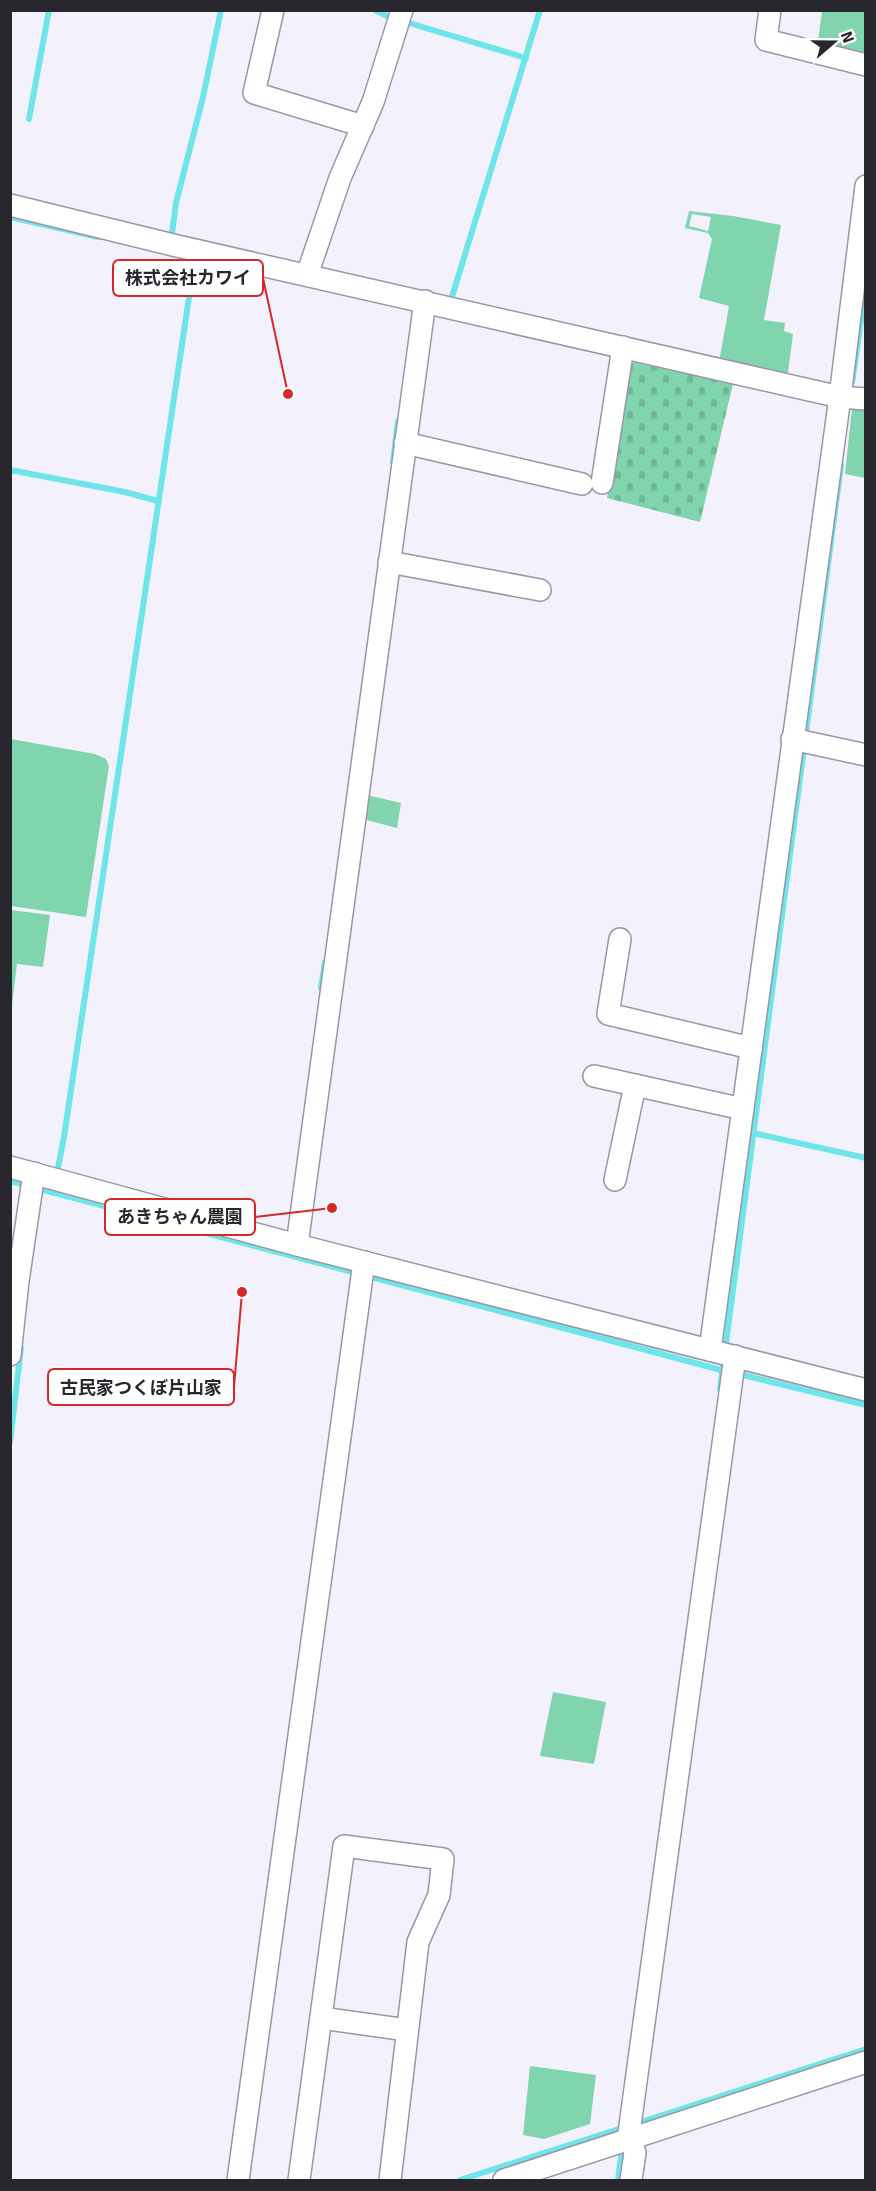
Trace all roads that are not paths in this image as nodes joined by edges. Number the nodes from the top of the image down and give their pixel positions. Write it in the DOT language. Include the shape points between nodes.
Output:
graph roads {
  1 [pos="273,10"];
  2 [pos="770,10"];
  3 [pos="400,16"];
  4 [pos="866,64"];
  5 [pos="363,126"];
  6 [pos="866,186"];
  7 [pos="10,205"];
  8 [pos="307,275"];
  9 [pos="424,306"];
  10 [pos="623,346"];
  11 [pos="852,398"];
  12 [pos="405,443"];
  13 [pos="389,562"];
  14 [pos="540,590"];
  15 [pos="800,741"];
  16 [pos="866,755"];
  17 [pos="620,939"];
  18 [pos="751,1048"];
  19 [pos="594,1076"];
  20 [pos="635,1085"];
  21 [pos="742,1109"];
  22 [pos="10,1167"];
  23 [pos="615,1180"];
  24 [pos="42,1181"];
  25 [pos="297,1245"];
  26 [pos="363,1271"];
  27 [pos="10,1354"];
  28 [pos="727,1360"];
  29 [pos="866,1390"];
  30 [pos="321,2018"];
  31 [pos="407,2030"];
  32 [pos="866,2062"];
  33 [pos="630,2129"];
  34 [pos="238,2181"];
  35 [pos="299,2181"];
  36 [pos="390,2181"];
  37 [pos="504,2181"];
  38 [pos="631,2181"];
  1 -- 5 [label="street" via="254,93"];
  2 -- 4 [label="street" via="766,40"];
  3 -- 5 [label="street"];
  5 -- 8 [label="street" via="340,178"];
  6 -- 11 [label="street"];
  7 -- 8 [label="street"];
  8 -- 9 [label="street"];
  9 -- 10 [label="street"];
  9 -- 12 [label="street"];
  10 -- 11 [label="street"];
  10 -- 12 [label="street" via="592,483"];
  11 -- 15 [label="street"];
  12 -- 13 [label="street"];
  13 -- 14 [label="street"];
  13 -- 25 [label="street"];
  15 -- 16 [label="street"];
  15 -- 18 [label="street"];
  17 -- 18 [label="street" via="608,1014"];
  18 -- 21 [label="street"];
  19 -- 20 [label="street"];
  20 -- 21 [label="street"];
  20 -- 23 [label="street"];
  21 -- 28 [label="street"];
  22 -- 24 [label="street"];
  24 -- 25 [label="street"];
  24 -- 27 [label="street" via="18,1281"];
  25 -- 26 [label="street"];
  26 -- 28 [label="street"];
  26 -- 34 [label="street"];
  28 -- 29 [label="street"];
  28 -- 33 [label="street"];
  30 -- 31 [label="street"];
  30 -- 31 [label="street" via="344,1846 443,1859 439,1895 418,1942"];
  30 -- 35 [label="street"];
  31 -- 36 [label="street"];
  32 -- 33 [label="street"];
  33 -- 37 [label="street"];
  33 -- 38 [label="street" via="635,2153"];
}
